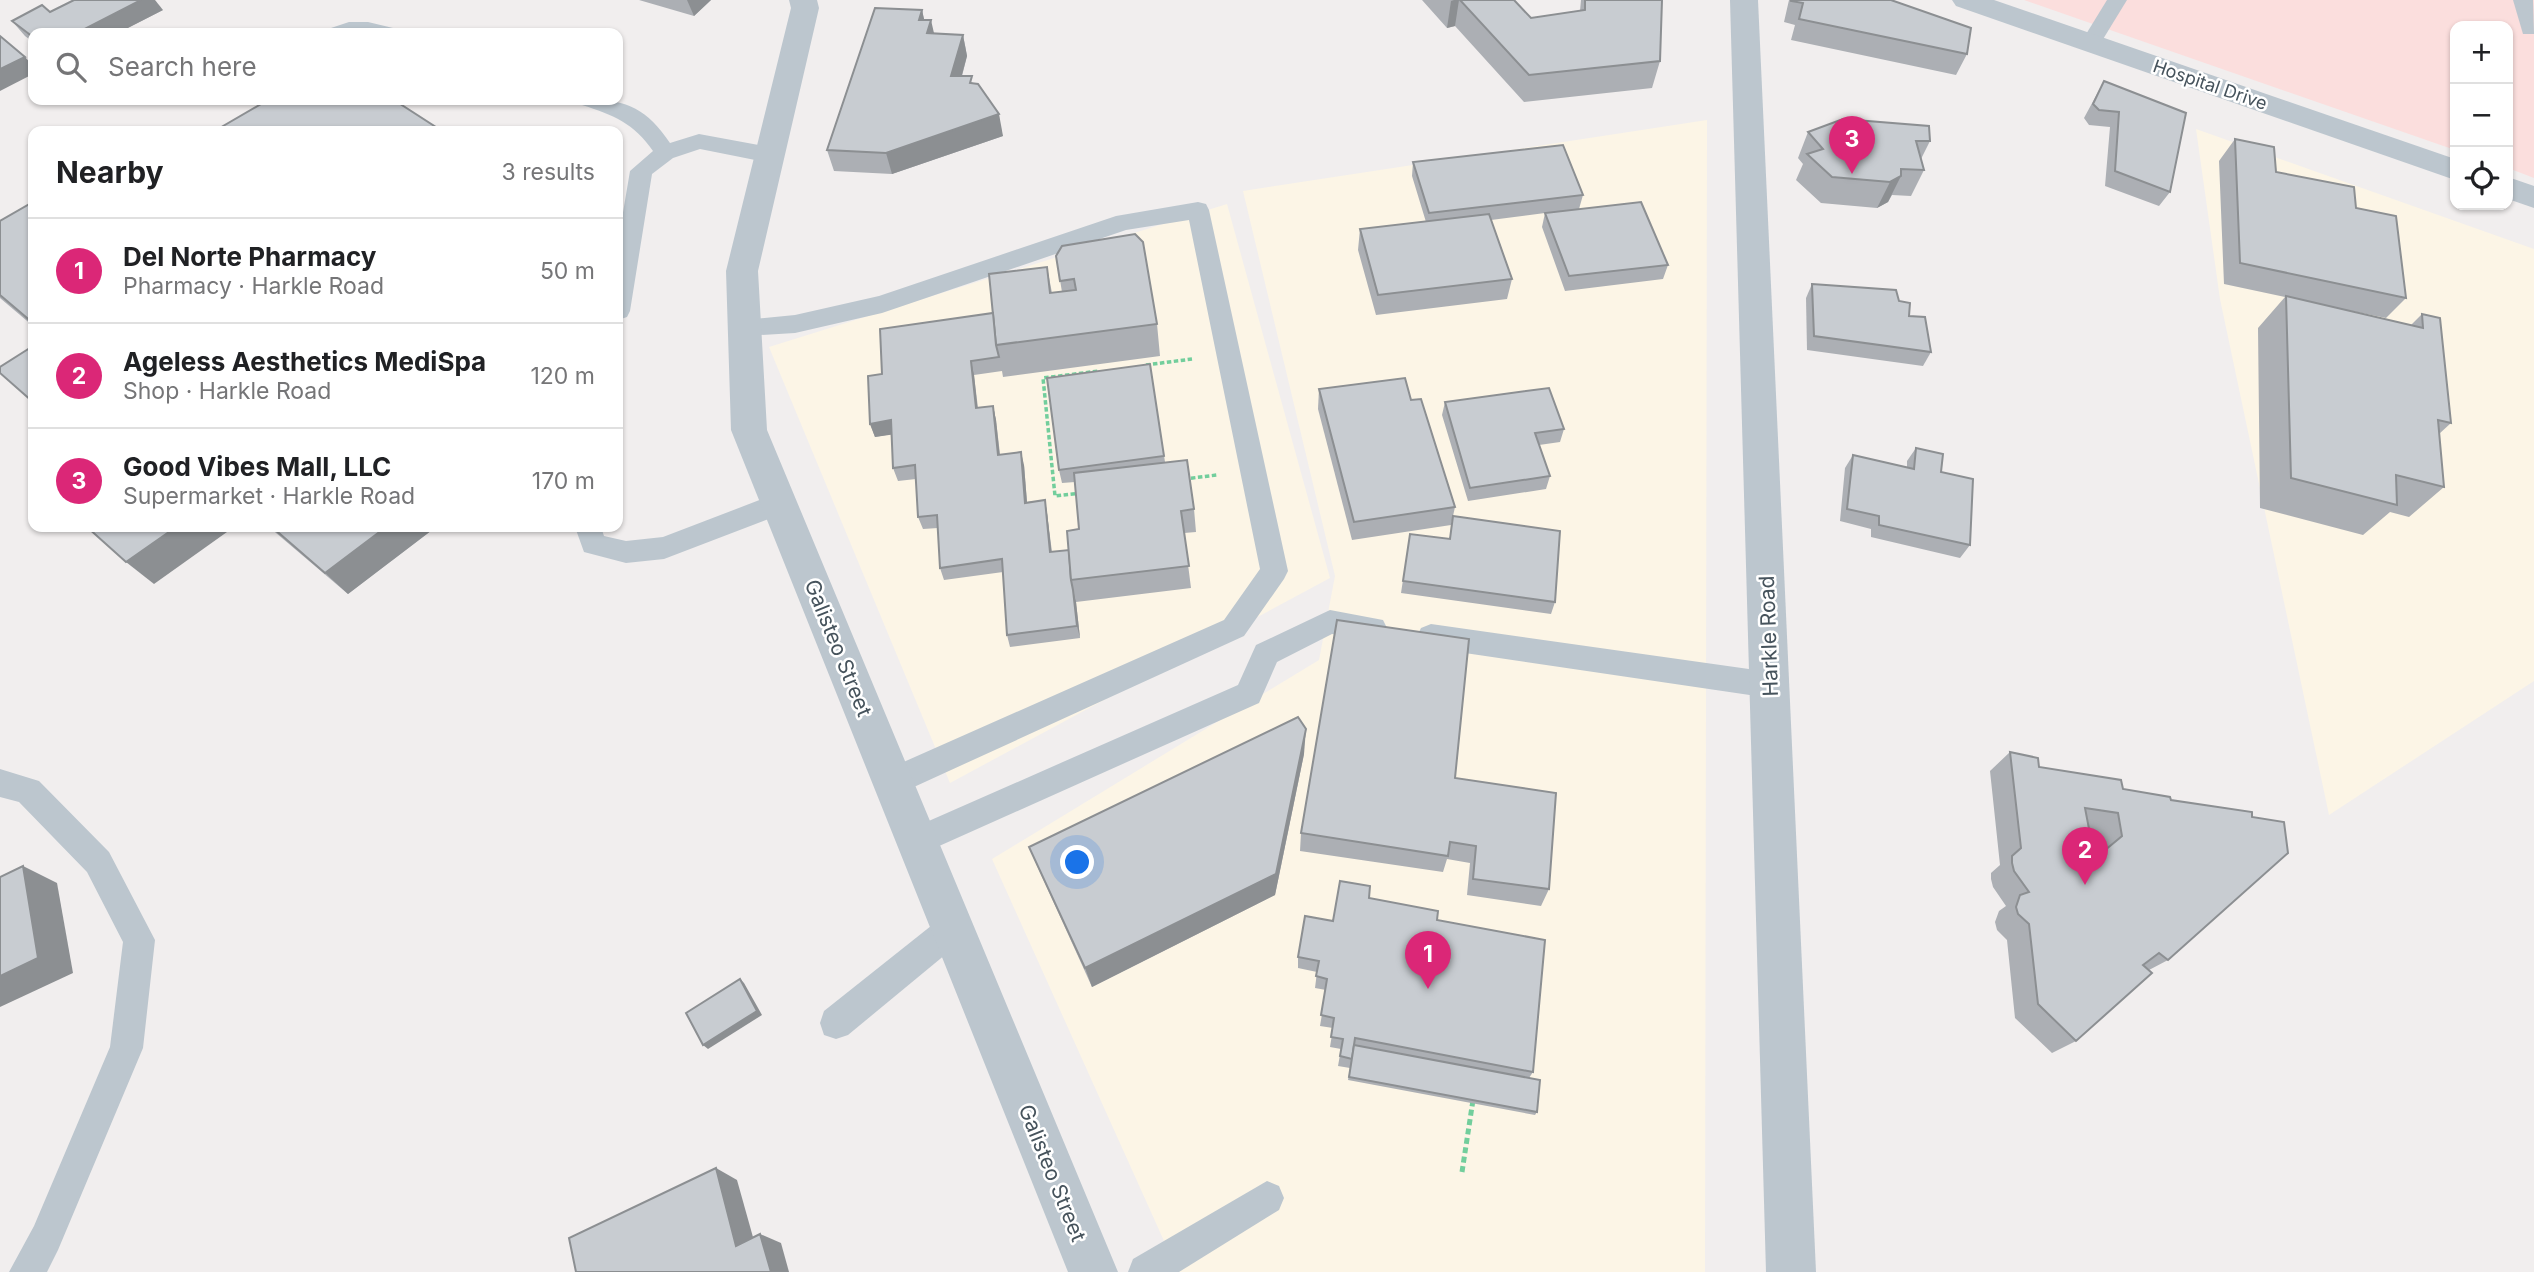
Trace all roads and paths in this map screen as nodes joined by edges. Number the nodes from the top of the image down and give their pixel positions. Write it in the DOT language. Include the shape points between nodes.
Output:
graph roads {
  1 [pos="803,0"];
  2 [pos="1744,0"];
  3 [pos="1966,0"];
  4 [pos="2117,0"];
  5 [pos="2523,0"];
  6 [pos="2530,29"];
  7 [pos="2090,44"];
  8 [pos="606,105"];
  9 [pos="665,153"];
  10 [pos="770,155"];
  11 [pos="2450,168"];
  12 [pos="2513,190"];
  13 [pos="2534,197"];
  14 [pos="623,281"];
  15 [pos="744,327"];
  16 [pos="1228,355"];
  17 [pos="1136,366"];
  18 [pos="1109,370"];
  19 [pos="1252,470"];
  20 [pos="1174,481"];
  21 [pos="1095,491"];
  22 [pos="778,504"];
  23 [pos="590,532"];
  24 [pos="1770,685"];
  25 [pos="892,782"];
  26 [pos="0,783"];
  27 [pos="917,841"];
  28 [pos="952,929"];
  29 [pos="836,1023"];
  30 [pos="1474,1093"];
  31 [pos="1462,1172"];
  32 [pos="1267,1198"];
  33 [pos="27,1272"];
  34 [pos="1093,1272"];
  35 [pos="1146,1272"];
  36 [pos="1791,1272"];
  1 -- 10 [label="street, Galisteo Street" via="805,8"];
  2 -- 24 [label="street, Harkle Road"];
  3 -- 7 [label="street, Hospital Drive"];
  4 -- 7 [label="lane"];
  5 -- 6 [label="lane"];
  7 -- 11 [label="street, Hospital Drive"];
  8 -- 9 [label="lane" via="637,115"];
  9 -- 10 [label="lane" via="699,141"];
  9 -- 14 [label="lane" via="641,171"];
  10 -- 15 [label="street, Galisteo Street" via="742,271"];
  12 -- 13 [label="street"];
  15 -- 16 [label="lane" via="795,324 882,303 1124,222 1198,210"];
  15 -- 22 [label="street, Galisteo Street" via="749,430"];
  16 -- 17 [label="path"];
  16 -- 19 [label="lane"];
  18 -- 21 [label="path" via="1043,378 1055,496"];
  19 -- 20 [label="path"];
  19 -- 25 [label="lane" via="1274,571 1234,628"];
  22 -- 23 [label="lane" via="664,548 626,552 594,544"];
  22 -- 25 [label="street, Galisteo Street"];
  24 -- 27 [label="lane" via="1331,622 1266,653 1249,694"];
  24 -- 36 [label="street, Harkle Road"];
  25 -- 27 [label="street, Galisteo Street"];
  26 -- 33 [label="lane" via="28,791 98,862 139,940 126,1048 46,1238"];
  27 -- 28 [label="street, Galisteo Street"];
  28 -- 29 [label="lane"];
  28 -- 34 [label="street, Galisteo Street"];
  30 -- 31 [label="path"];
  32 -- 35 [label="lane"];
}
